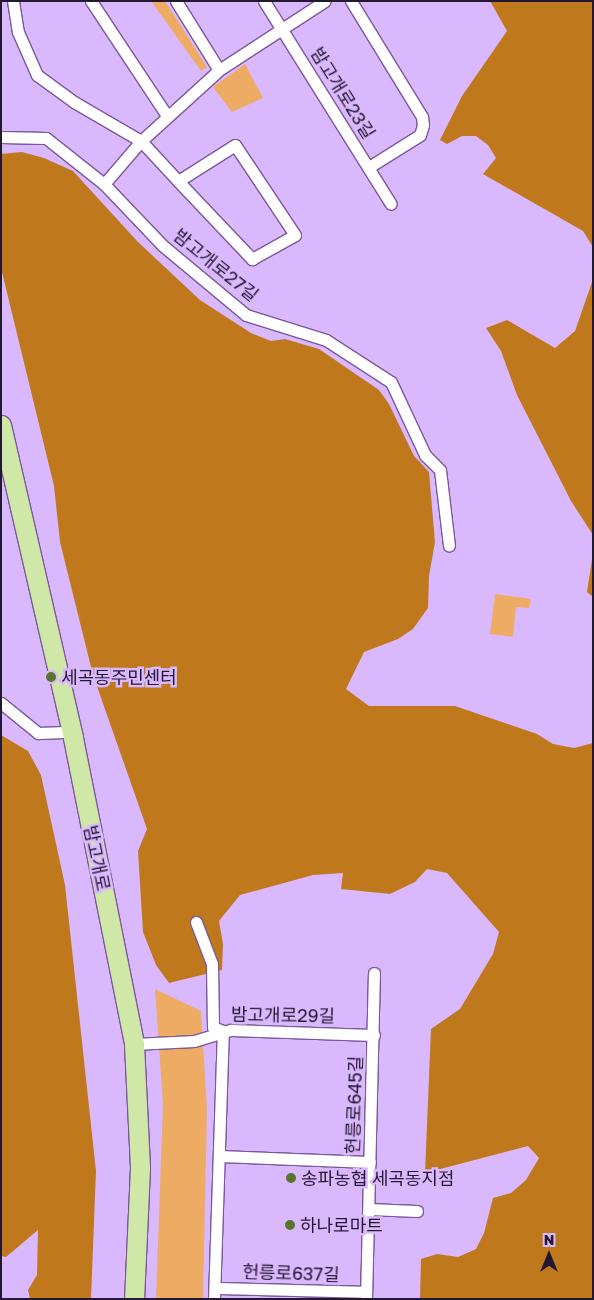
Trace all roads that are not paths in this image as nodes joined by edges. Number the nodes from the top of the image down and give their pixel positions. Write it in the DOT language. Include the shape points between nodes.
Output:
graph roads {
  1 [pos="91,1"];
  2 [pos="176,1"];
  3 [pos="264,1"];
  4 [pos="325,1"];
  5 [pos="351,1"];
  6 [pos="15,2"];
  7 [pos="282,30"];
  8 [pos="219,70"];
  9 [pos="167,116"];
  10 [pos="1,137"];
  11 [pos="142,141"];
  12 [pos="369,167"];
  13 [pos="178,181"];
  14 [pos="104,184"];
  15 [pos="391,204"];
  16 [pos="1,424"];
  17 [pos="449,545"];
  18 [pos="1,703"];
  19 [pos="71,732"];
  20 [pos="196,922"];
  21 [pos="374,973"];
  22 [pos="223,1031"];
  23 [pos="374,1036"];
  24 [pos="134,1044"];
  25 [pos="219,1156"];
  26 [pos="370,1162"];
  27 [pos="369,1209"];
  28 [pos="417,1211"];
  29 [pos="215,1293"];
  30 [pos="366,1296"];
  31 [pos="134,1299"];
  1 -- 9 [label="street"];
  2 -- 8 [label="street"];
  3 -- 7 [label="street, 밤고개로23길"];
  4 -- 7 [label="street"];
  5 -- 12 [label="street" via="422,117 420,135"];
  6 -- 11 [label="street, 밤고개로27길" via="18,32 37,75 74,102"];
  7 -- 8 [label="street"];
  7 -- 12 [label="street, 밤고개로23길"];
  8 -- 9 [label="street"];
  9 -- 11 [label="street"];
  10 -- 14 [label="street, 밤고개로27길" via="46,138"];
  11 -- 13 [label="street, 밤고개로27길"];
  11 -- 14 [label="street"];
  12 -- 15 [label="street, 밤고개로23길"];
  13 -- 13 [label="street, 밤고개로27길" via="252,259 295,235 235,145"];
  14 -- 17 [label="street, 밤고개로27길" via="162,245 246,315 326,340 391,382 425,455 440,470"];
  16 -- 19 [label="main road, 밤고개로"];
  18 -- 19 [label="street" via="38,733"];
  19 -- 24 [label="main road, 밤고개로"];
  20 -- 22 [label="street" via="212,964 213,1027"];
  21 -- 23 [label="street, 헌릉로645길"];
  22 -- 23 [label="street, 밤고개로29길" via="296,1030"];
  22 -- 24 [label="street, 밤고개로29길" via="194,1041"];
  22 -- 25 [label="street, 헌릉로637길"];
  23 -- 26 [label="street, 헌릉로645길"];
  24 -- 31 [label="main road, 밤고개로" via="140,1168"];
  25 -- 26 [label="street"];
  25 -- 29 [label="street, 헌릉로637길"];
  26 -- 27 [label="street, 헌릉로645길"];
  27 -- 28 [label="street"];
  27 -- 30 [label="street, 헌릉로645길"];
  29 -- 30 [label="street, 헌릉로637길"];
}
